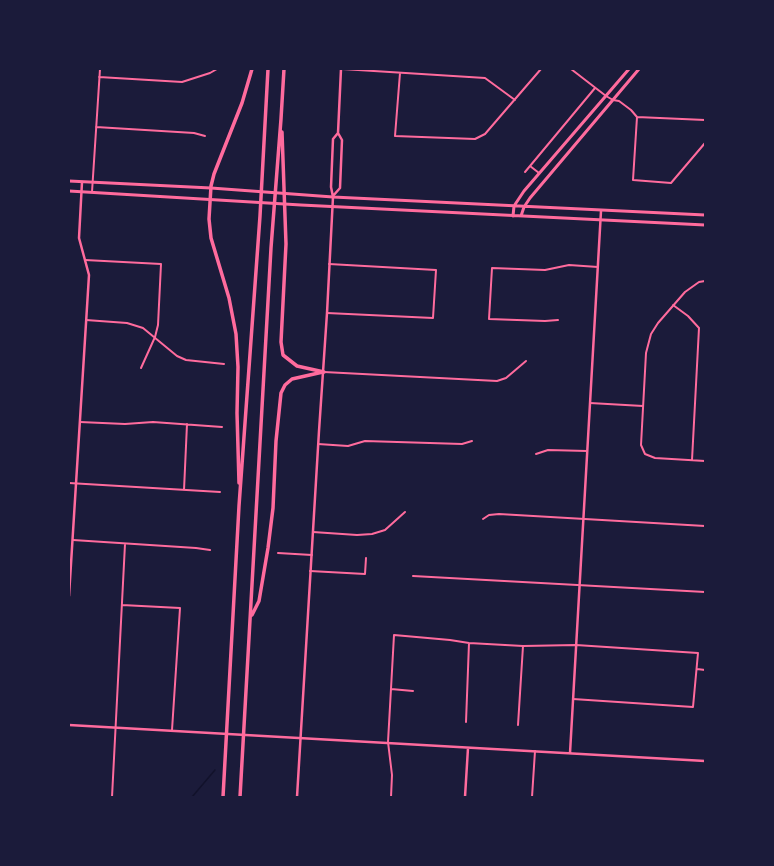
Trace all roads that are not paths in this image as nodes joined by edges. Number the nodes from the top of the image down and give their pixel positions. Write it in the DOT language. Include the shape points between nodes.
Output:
graph roads {
  1 [pos="100,69"];
  2 [pos="217,69"];
  3 [pos="252,69"];
  4 [pos="268,69"];
  5 [pos="284,69"];
  6 [pos="341,69"];
  7 [pos="541,69"];
  8 [pos="572,69"];
  9 [pos="629,69"];
  10 [pos="639,69"];
  11 [pos="400,72"];
  12 [pos="99,77"];
  13 [pos="595,88"];
  14 [pos="606,96"];
  15 [pos="515,100"];
  16 [pos="613,100"];
  17 [pos="637,117"];
  18 [pos="282,119"];
  19 [pos="705,120"];
  20 [pos="96,127"];
  21 [pos="579,128"];
  22 [pos="338,132"];
  23 [pos="583,135"];
  24 [pos="205,136"];
  25 [pos="705,143"];
  26 [pos="530,166"];
  27 [pos="525,172"];
  28 [pos="539,173"];
  29 [pos="69,181"];
  30 [pos="82,182"];
  31 [pos="93,182"];
  32 [pos="151,186"];
  33 [pos="211,188"];
  34 [pos="69,191"];
  35 [pos="82,192"];
  36 [pos="92,192"];
  37 [pos="150,195"];
  38 [pos="333,197"];
  39 [pos="210,199"];
  40 [pos="514,206"];
  41 [pos="333,207"];
  42 [pos="524,207"];
  43 [pos="601,211"];
  44 [pos="705,215"];
  45 [pos="513,216"];
  46 [pos="521,216"];
  47 [pos="601,220"];
  48 [pos="705,225"];
  49 [pos="85,260"];
  50 [pos="329,264"];
  51 [pos="598,267"];
  52 [pos="705,281"];
  53 [pos="673,305"];
  54 [pos="327,313"];
  55 [pos="86,320"];
  56 [pos="558,320"];
  57 [pos="155,337"];
  58 [pos="526,361"];
  59 [pos="224,364"];
  60 [pos="141,368"];
  61 [pos="324,372"];
  62 [pos="590,403"];
  63 [pos="643,406"];
  64 [pos="79,422"];
  65 [pos="186,424"];
  66 [pos="222,426"];
  67 [pos="472,441"];
  68 [pos="318,444"];
  69 [pos="587,451"];
  70 [pos="536,454"];
  71 [pos="692,460"];
  72 [pos="705,461"];
  73 [pos="69,483"];
  74 [pos="75,484"];
  75 [pos="184,490"];
  76 [pos="220,492"];
  77 [pos="239,506"];
  78 [pos="404,512"];
  79 [pos="483,519"];
  80 [pos="584,519"];
  81 [pos="705,526"];
  82 [pos="313,532"];
  83 [pos="73,540"];
  84 [pos="125,544"];
  85 [pos="210,550"];
  86 [pos="278,553"];
  87 [pos="312,555"];
  88 [pos="366,558"];
  89 [pos="310,571"];
  90 [pos="413,576"];
  91 [pos="580,585"];
  92 [pos="705,592"];
  93 [pos="69,596"];
  94 [pos="122,605"];
  95 [pos="251,616"];
  96 [pos="469,643"];
  97 [pos="576,645"];
  98 [pos="523,646"];
  99 [pos="697,669"];
  100 [pos="705,670"];
  101 [pos="391,689"];
  102 [pos="413,690"];
  103 [pos="573,699"];
  104 [pos="466,722"];
  105 [pos="69,725"];
  106 [pos="518,725"];
  107 [pos="116,727"];
  108 [pos="172,730"];
  109 [pos="301,738"];
  110 [pos="388,742"];
  111 [pos="468,748"];
  112 [pos="535,752"];
  113 [pos="570,753"];
  114 [pos="705,761"];
  115 [pos="112,797"];
  116 [pos="224,797"];
  117 [pos="240,797"];
  118 [pos="297,797"];
  119 [pos="391,797"];
  120 [pos="465,797"];
  121 [pos="532,797"];
  1 -- 12 [label="street"];
  2 -- 12 [label="street" via="182,82"];
  3 -- 33 [label="highway" via="242,103 215,170"];
  4 -- 77 [label="highway"];
  5 -- 18 [label="highway"];
  6 -- 11 [label="street"];
  6 -- 22 [label="street"];
  7 -- 15 [label="street"];
  8 -- 13 [label="street"];
  9 -- 14 [label="main road"];
  10 -- 16 [label="main road"];
  11 -- 15 [label="street" via="485,78"];
  11 -- 15 [label="street" via="395,136 475,139 485,134"];
  12 -- 20 [label="street"];
  13 -- 14 [label="street"];
  13 -- 26 [label="street"];
  14 -- 16 [label="street"];
  14 -- 21 [label="main road"];
  16 -- 17 [label="street" via="619,101"];
  16 -- 23 [label="main road"];
  17 -- 19 [label="street"];
  17 -- 25 [label="street" via="633,180 671,182"];
  18 -- 61 [label="highway" via="286,217 281,342 283,355 297,366"];
  18 -- 95 [label="highway"];
  20 -- 24 [label="street" via="194,133"];
  20 -- 31 [label="street"];
  21 -- 23 [label="main road"];
  21 -- 28 [label="main road"];
  22 -- 38 [label="street" via="333,139 330,187"];
  22 -- 38 [label="street" via="342,140 340,188"];
  23 -- 42 [label="main road"];
  26 -- 27 [label="street"];
  26 -- 28 [label="street"];
  28 -- 40 [label="main road"];
  29 -- 30 [label="main road"];
  30 -- 31 [label="main road"];
  30 -- 35 [label="street"];
  31 -- 32 [label="main road"];
  31 -- 36 [label="street"];
  32 -- 33 [label="main road"];
  32 -- 37 [label="main road"];
  33 -- 38 [label="main road"];
  33 -- 39 [label="highway"];
  34 -- 35 [label="main road"];
  35 -- 36 [label="main road"];
  35 -- 49 [label="street" via="78,238"];
  36 -- 37 [label="main road"];
  37 -- 39 [label="main road"];
  38 -- 40 [label="main road"];
  38 -- 41 [label="street"];
  39 -- 41 [label="main road"];
  39 -- 77 [label="highway" via="210,233 229,298 236,334"];
  40 -- 42 [label="main road"];
  40 -- 45 [label="main road"];
  41 -- 45 [label="main road"];
  41 -- 50 [label="street"];
  42 -- 43 [label="main road"];
  42 -- 46 [label="main road"];
  43 -- 44 [label="main road"];
  43 -- 47 [label="street"];
  45 -- 46 [label="main road"];
  46 -- 47 [label="main road"];
  47 -- 48 [label="main road"];
  47 -- 51 [label="street"];
  49 -- 55 [label="street" via="88,275"];
  49 -- 57 [label="street" via="161,264 158,325"];
  50 -- 54 [label="street"];
  50 -- 54 [label="street" via="436,270 433,318"];
  51 -- 56 [label="street" via="569,265 545,270 492,268 489,319"];
  51 -- 62 [label="street"];
  52 -- 53 [label="street" via="699,282 685,292"];
  53 -- 63 [label="street" via="658,323 646,353"];
  53 -- 71 [label="street" via="699,328"];
  54 -- 61 [label="street"];
  55 -- 57 [label="street" via="127,323 143,328"];
  55 -- 64 [label="street"];
  57 -- 59 [label="street" via="177,356 186,360"];
  57 -- 60 [label="street"];
  58 -- 61 [label="street" via="506,378 497,381"];
  61 -- 68 [label="street"];
  61 -- 95 [label="highway" via="292,379 280,393 268,548 259,601"];
  62 -- 63 [label="street"];
  62 -- 69 [label="street"];
  63 -- 71 [label="street" via="641,445 645,454 655,458"];
  64 -- 65 [label="street"];
  64 -- 74 [label="street"];
  65 -- 66 [label="street"];
  65 -- 75 [label="street"];
  67 -- 68 [label="street" via="462,444 365,441 348,446"];
  68 -- 82 [label="street"];
  69 -- 70 [label="street" via="548,450"];
  69 -- 80 [label="street"];
  71 -- 72 [label="street"];
  73 -- 74 [label="street"];
  74 -- 75 [label="street"];
  74 -- 83 [label="street"];
  75 -- 76 [label="street"];
  77 -- 116 [label="highway"];
  78 -- 82 [label="street" via="385,530 372,534"];
  79 -- 80 [label="street" via="498,514"];
  80 -- 81 [label="street"];
  80 -- 91 [label="street"];
  82 -- 87 [label="street"];
  83 -- 84 [label="street"];
  83 -- 93 [label="street"];
  84 -- 85 [label="street"];
  84 -- 94 [label="street"];
  86 -- 87 [label="street"];
  87 -- 89 [label="street"];
  88 -- 89 [label="street" via="364,574"];
  89 -- 109 [label="street"];
  90 -- 91 [label="street"];
  91 -- 92 [label="street"];
  91 -- 97 [label="street"];
  94 -- 107 [label="street"];
  94 -- 108 [label="street" via="180,608"];
  95 -- 117 [label="highway"];
  96 -- 98 [label="street"];
  96 -- 101 [label="street" via="394,635"];
  96 -- 104 [label="street"];
  97 -- 98 [label="street"];
  97 -- 99 [label="street" via="698,653"];
  97 -- 103 [label="street"];
  98 -- 106 [label="street"];
  99 -- 100 [label="street"];
  99 -- 103 [label="street" via="693,707"];
  101 -- 102 [label="street"];
  101 -- 110 [label="street"];
  103 -- 113 [label="street"];
  105 -- 107 [label="street"];
  107 -- 108 [label="street"];
  107 -- 115 [label="street"];
  108 -- 109 [label="street"];
  109 -- 110 [label="street"];
  109 -- 118 [label="street"];
  110 -- 111 [label="street"];
  110 -- 119 [label="street" via="392,775"];
  111 -- 112 [label="street"];
  111 -- 120 [label="street"];
  112 -- 113 [label="street"];
  112 -- 121 [label="street"];
  113 -- 114 [label="street"];
}
